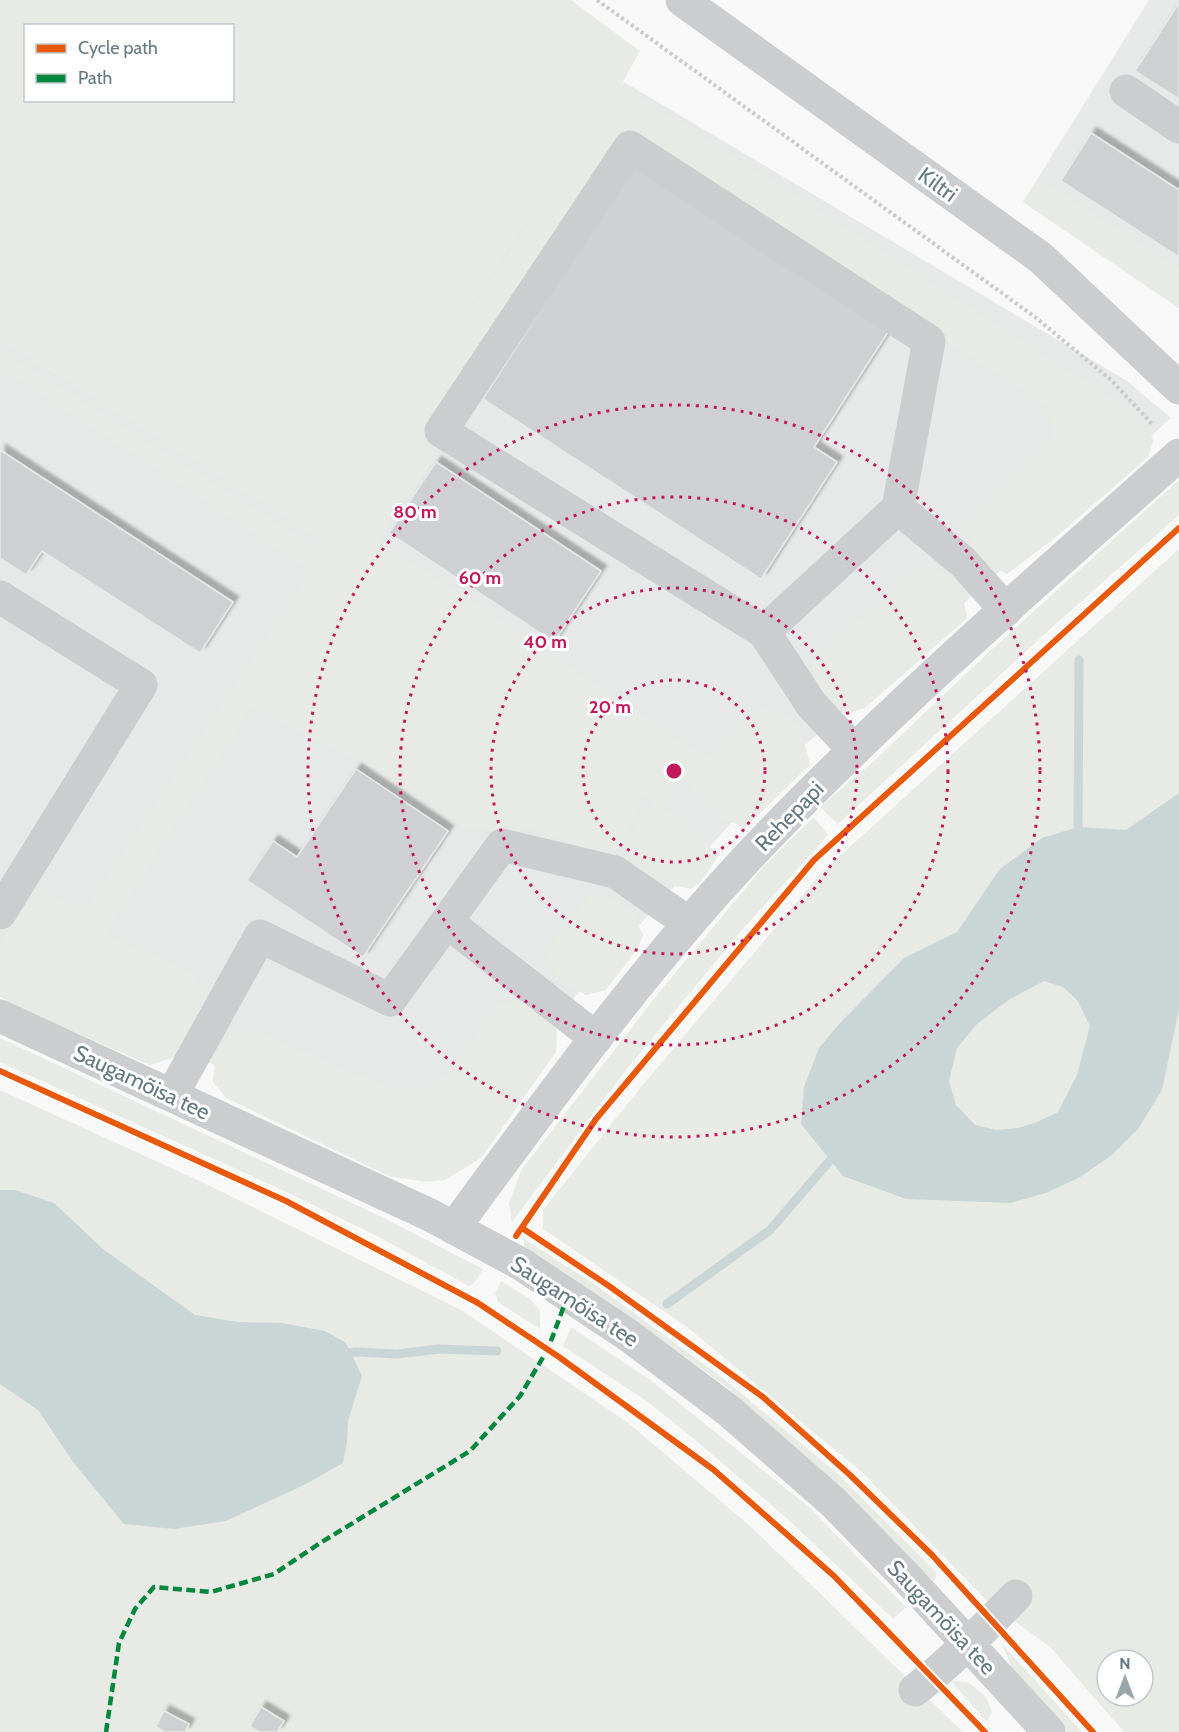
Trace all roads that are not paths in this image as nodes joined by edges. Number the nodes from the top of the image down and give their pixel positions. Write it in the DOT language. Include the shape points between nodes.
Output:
graph roads {
  1 [pos="682,0"];
  2 [pos="1126,91"];
  3 [pos="1179,127"];
  4 [pos="1179,387"];
  5 [pos="1179,455"];
  6 [pos="898,508"];
  7 [pos="0,597"];
  8 [pos="1006,610"];
  9 [pos="764,632"];
  10 [pos="854,750"];
  11 [pos="0,913"];
  12 [pos="447,922"];
  13 [pos="689,923"];
  14 [pos="0,1016"];
  15 [pos="596,1038"];
  16 [pos="172,1095"];
  17 [pos="454,1228"];
  18 [pos="1016,1596"];
  19 [pos="968,1644"];
  20 [pos="915,1690"];
  21 [pos="1049,1732"];
  1 -- 4 [label="street, Kiltri" via="1041,258"];
  2 -- 3 [label="street"];
  5 -- 8 [label="street, Rehepapi"];
  6 -- 8 [label="street" via="963,562"];
  6 -- 9 [label="street"];
  6 -- 9 [label="street" via="929,341 630,147 441,431"];
  7 -- 11 [label="street" via="141,685"];
  8 -- 10 [label="street, Rehepapi"];
  9 -- 10 [label="street" via="811,704"];
  10 -- 13 [label="street, Rehepapi"];
  12 -- 13 [label="street" via="502,846 615,872"];
  12 -- 15 [label="street"];
  12 -- 16 [label="street" via="390,1000 260,936"];
  13 -- 15 [label="street, Rehepapi"];
  14 -- 16 [label="street, Saugamõisa tee"];
  15 -- 17 [label="street, Rehepapi"];
  16 -- 17 [label="street, Saugamõisa tee"];
  17 -- 19 [label="street, Saugamõisa tee" via="558,1288 729,1411 833,1502"];
  18 -- 19 [label="street"];
  19 -- 20 [label="street"];
  19 -- 21 [label="street, Saugamõisa tee"];
}
